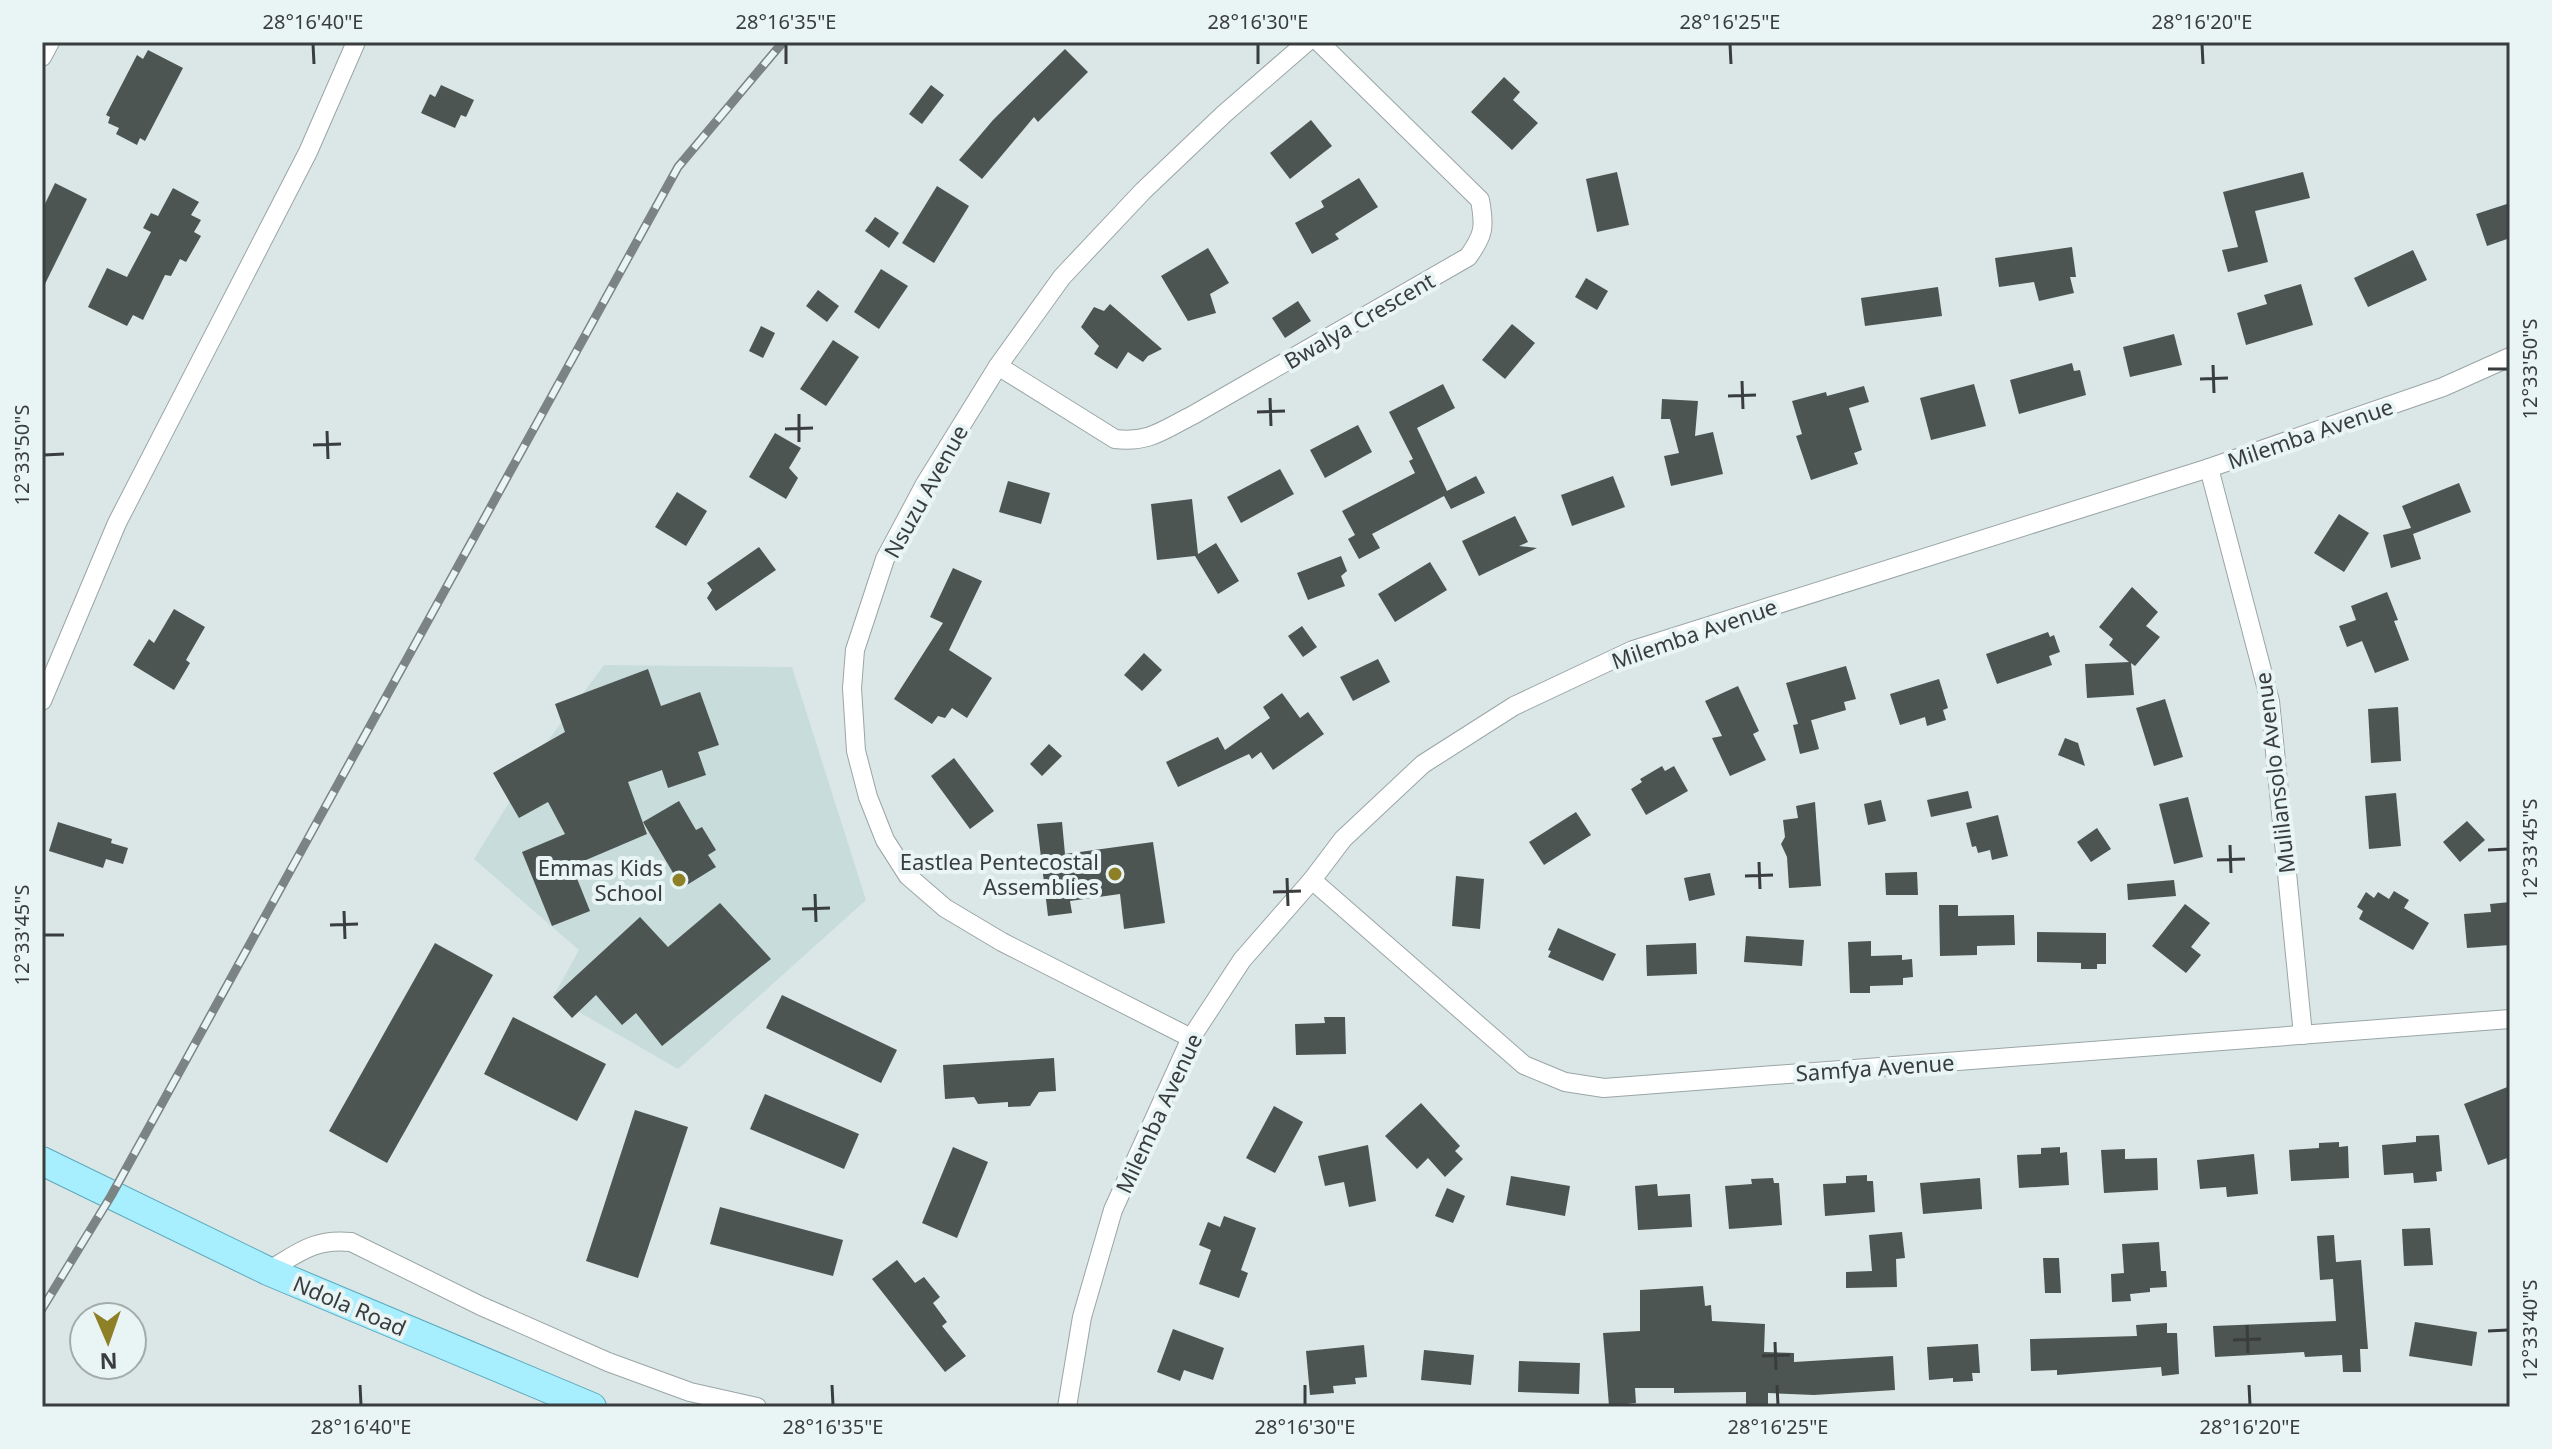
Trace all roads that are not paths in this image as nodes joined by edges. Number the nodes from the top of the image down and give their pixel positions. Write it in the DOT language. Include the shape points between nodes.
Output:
graph roads {
  1 [pos="50,42"];
  2 [pos="356,42"];
  3 [pos="1307,42"];
  4 [pos="1319,42"];
  5 [pos="42,57"];
  6 [pos="2510,357"];
  7 [pos="998,366"];
  8 [pos="2209,468"];
  9 [pos="42,701"];
  10 [pos="1312,880"];
  11 [pos="2510,1019"];
  12 [pos="2303,1035"];
  13 [pos="1191,1038"];
  14 [pos="42,1161"];
  15 [pos="268,1271"];
  16 [pos="577,1404"];
  17 [pos="757,1407"];
  18 [pos="1067,1407"];
  1 -- 5 [label="street"];
  2 -- 9 [label="street" via="308,152 117,523"];
  3 -- 7 [label="street, Nsuzu Avenue" via="1143,191 1062,277"];
  4 -- 7 [label="street, Bwalya Crescent" via="1480,200 1482,238 1468,257 1193,415 1134,441 1115,439"];
  6 -- 8 [label="street, Milemba Avenue" via="2443,387"];
  7 -- 13 [label="street, Nsuzu Avenue" via="885,559 855,650 856,751 868,797 885,840 908,876 945,908"];
  8 -- 10 [label="street, Milemba Avenue" via="1633,650 1514,706 1423,764 1343,839"];
  8 -- 12 [label="street, Mulilansolo Avenue" via="2270,701"];
  10 -- 12 [label="street, Samfya Avenue" via="1524,1065 1565,1082 1604,1088"];
  10 -- 13 [label="street, Milemba Avenue" via="1242,960"];
  11 -- 12 [label="street, Samfya Avenue"];
  13 -- 18 [label="street, Milemba Avenue" via="1113,1210 1082,1317"];
  14 -- 15 [label="main road, Ndola Road"];
  15 -- 16 [label="main road, Ndola Road"];
  15 -- 17 [label="street" via="314,1244 351,1242 608,1362 690,1392"];
}
